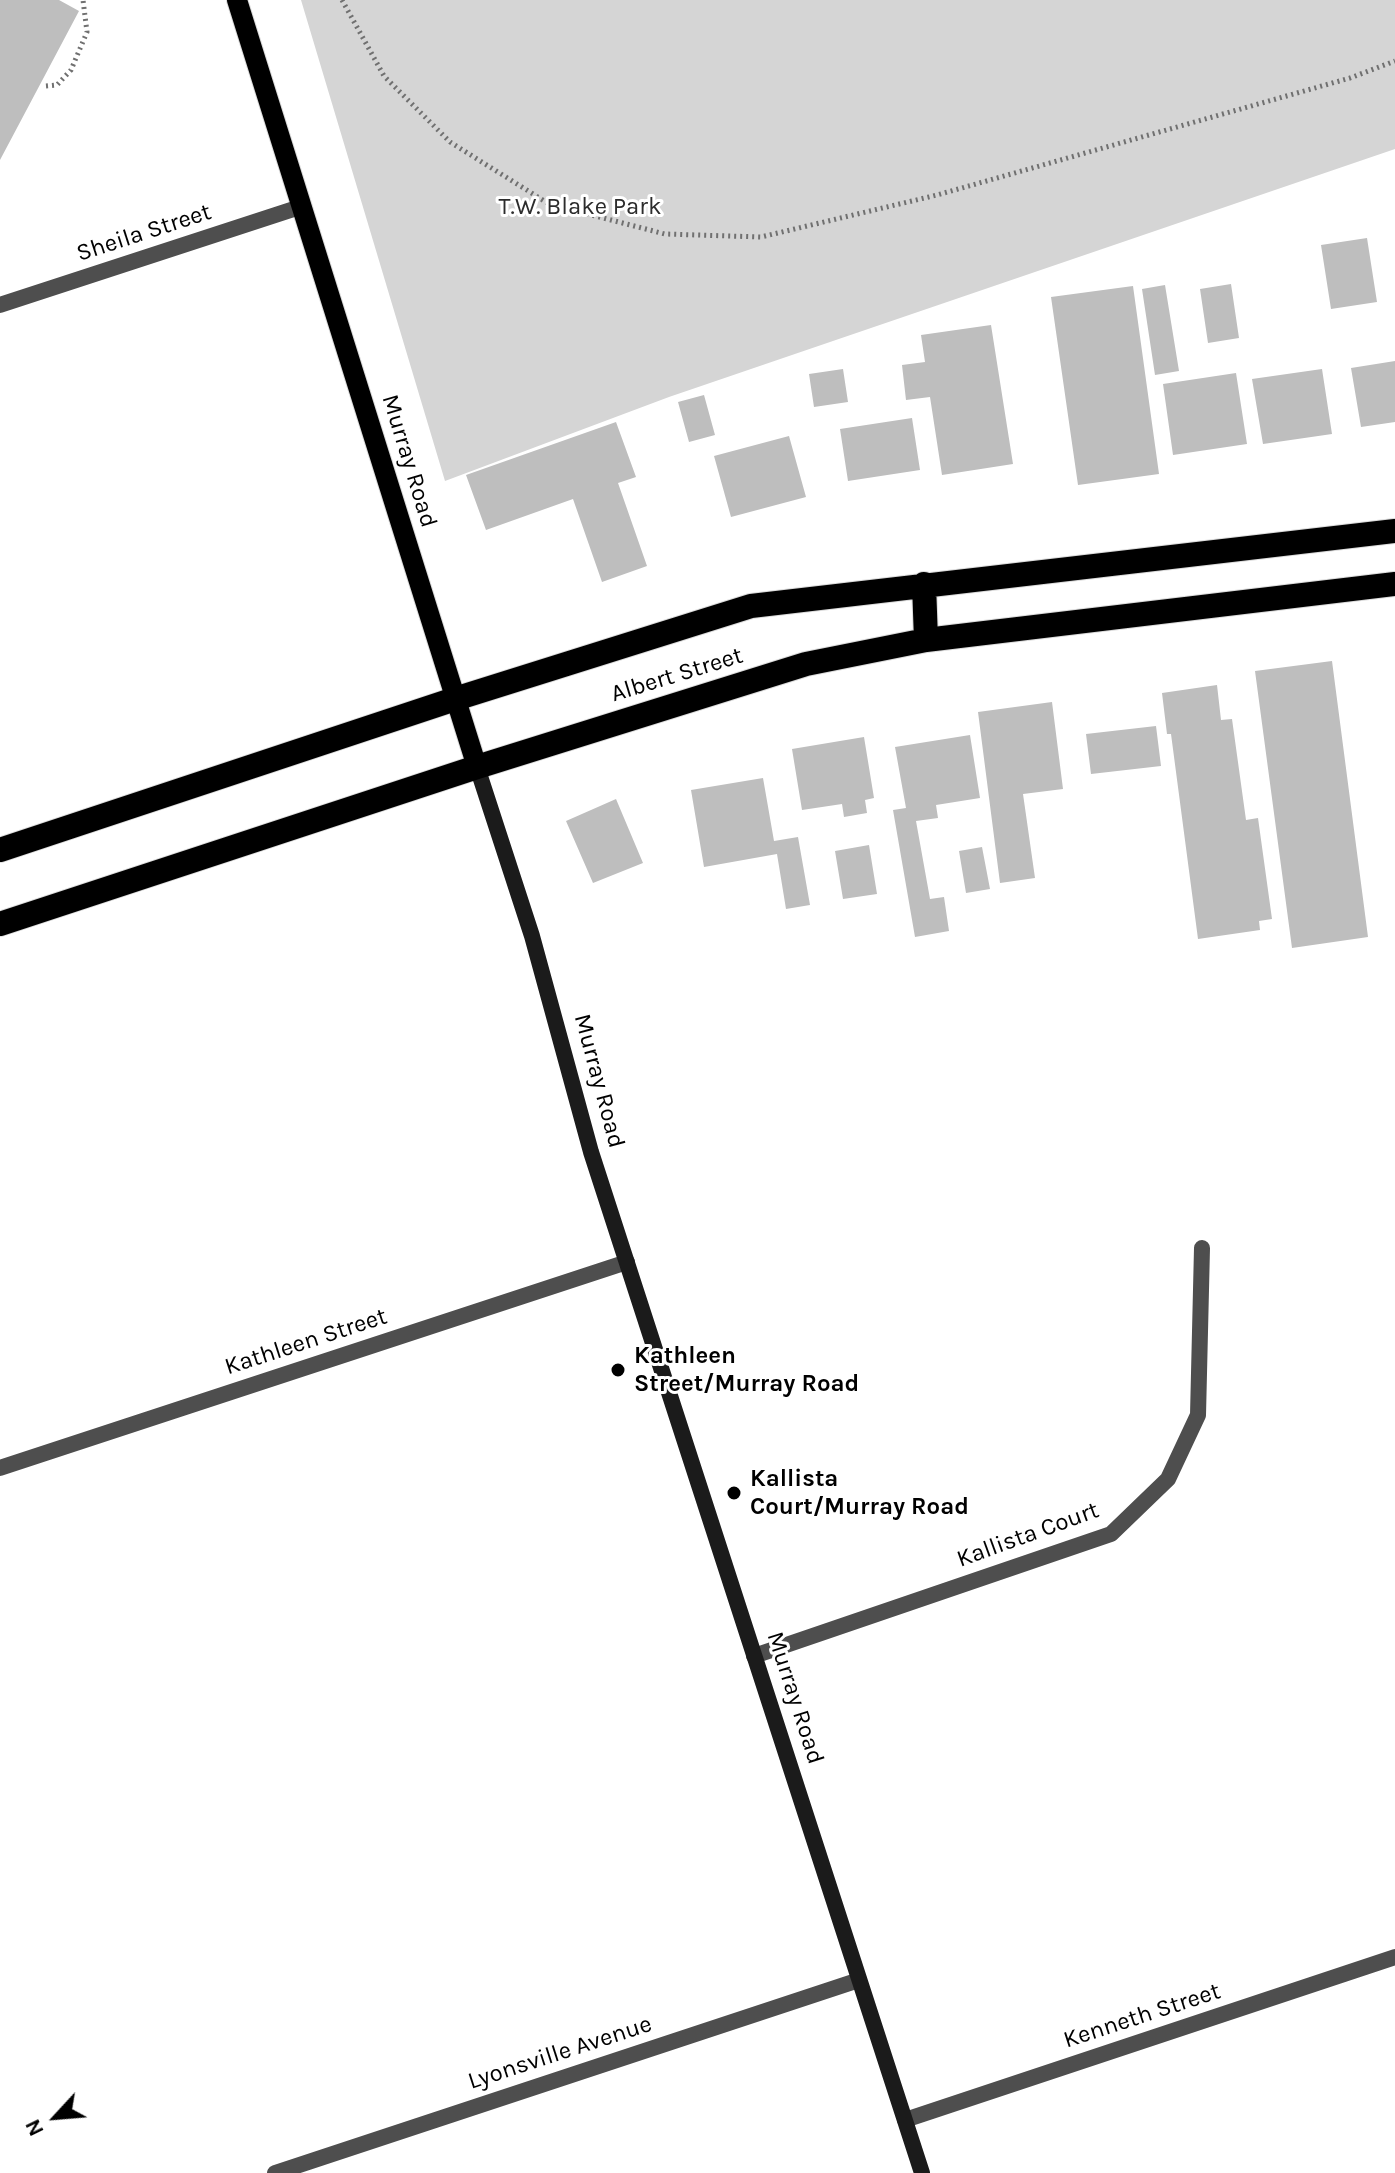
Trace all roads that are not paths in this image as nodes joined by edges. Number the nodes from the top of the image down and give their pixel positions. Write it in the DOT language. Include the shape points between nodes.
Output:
graph roads {
  1 [pos="237,0"];
  2 [pos="303,206"];
  3 [pos="0,305"];
  4 [pos="1395,531"];
  5 [pos="924,584"];
  6 [pos="1395,584"];
  7 [pos="926,640"];
  8 [pos="455,699"];
  9 [pos="477,767"];
  10 [pos="0,850"];
  11 [pos="0,924"];
  12 [pos="1202,1248"];
  13 [pos="627,1262"];
  14 [pos="0,1468"];
  15 [pos="754,1656"];
  16 [pos="1395,1957"];
  17 [pos="859,1980"];
  18 [pos="905,2120"];
  19 [pos="275,2173"];
  20 [pos="922,2173"];
  1 -- 2 [label="main road, Murray Road"];
  2 -- 3 [label="street, Sheila Street"];
  2 -- 8 [label="main road, Murray Road"];
  4 -- 5 [label="highway, Albert Street"];
  5 -- 7 [label="highway"];
  5 -- 8 [label="highway, Albert Street" via="751,606"];
  6 -- 7 [label="highway, Albert Street"];
  7 -- 9 [label="highway, Albert Street" via="806,664"];
  8 -- 9 [label="main road, Murray Road"];
  8 -- 10 [label="highway, Albert Street"];
  9 -- 11 [label="highway, Albert Street"];
  9 -- 13 [label="main road, Murray Road"];
  12 -- 15 [label="street, Kallista Court" via="1198,1415 1168,1479 1111,1534"];
  13 -- 14 [label="street, Kathleen Street"];
  13 -- 15 [label="main road, Murray Road"];
  15 -- 17 [label="main road, Murray Road"];
  16 -- 18 [label="street, Kenneth Street"];
  17 -- 18 [label="main road, Murray Road"];
  17 -- 19 [label="street, Lyonsville Avenue"];
  18 -- 20 [label="main road, Murray Road"];
}
